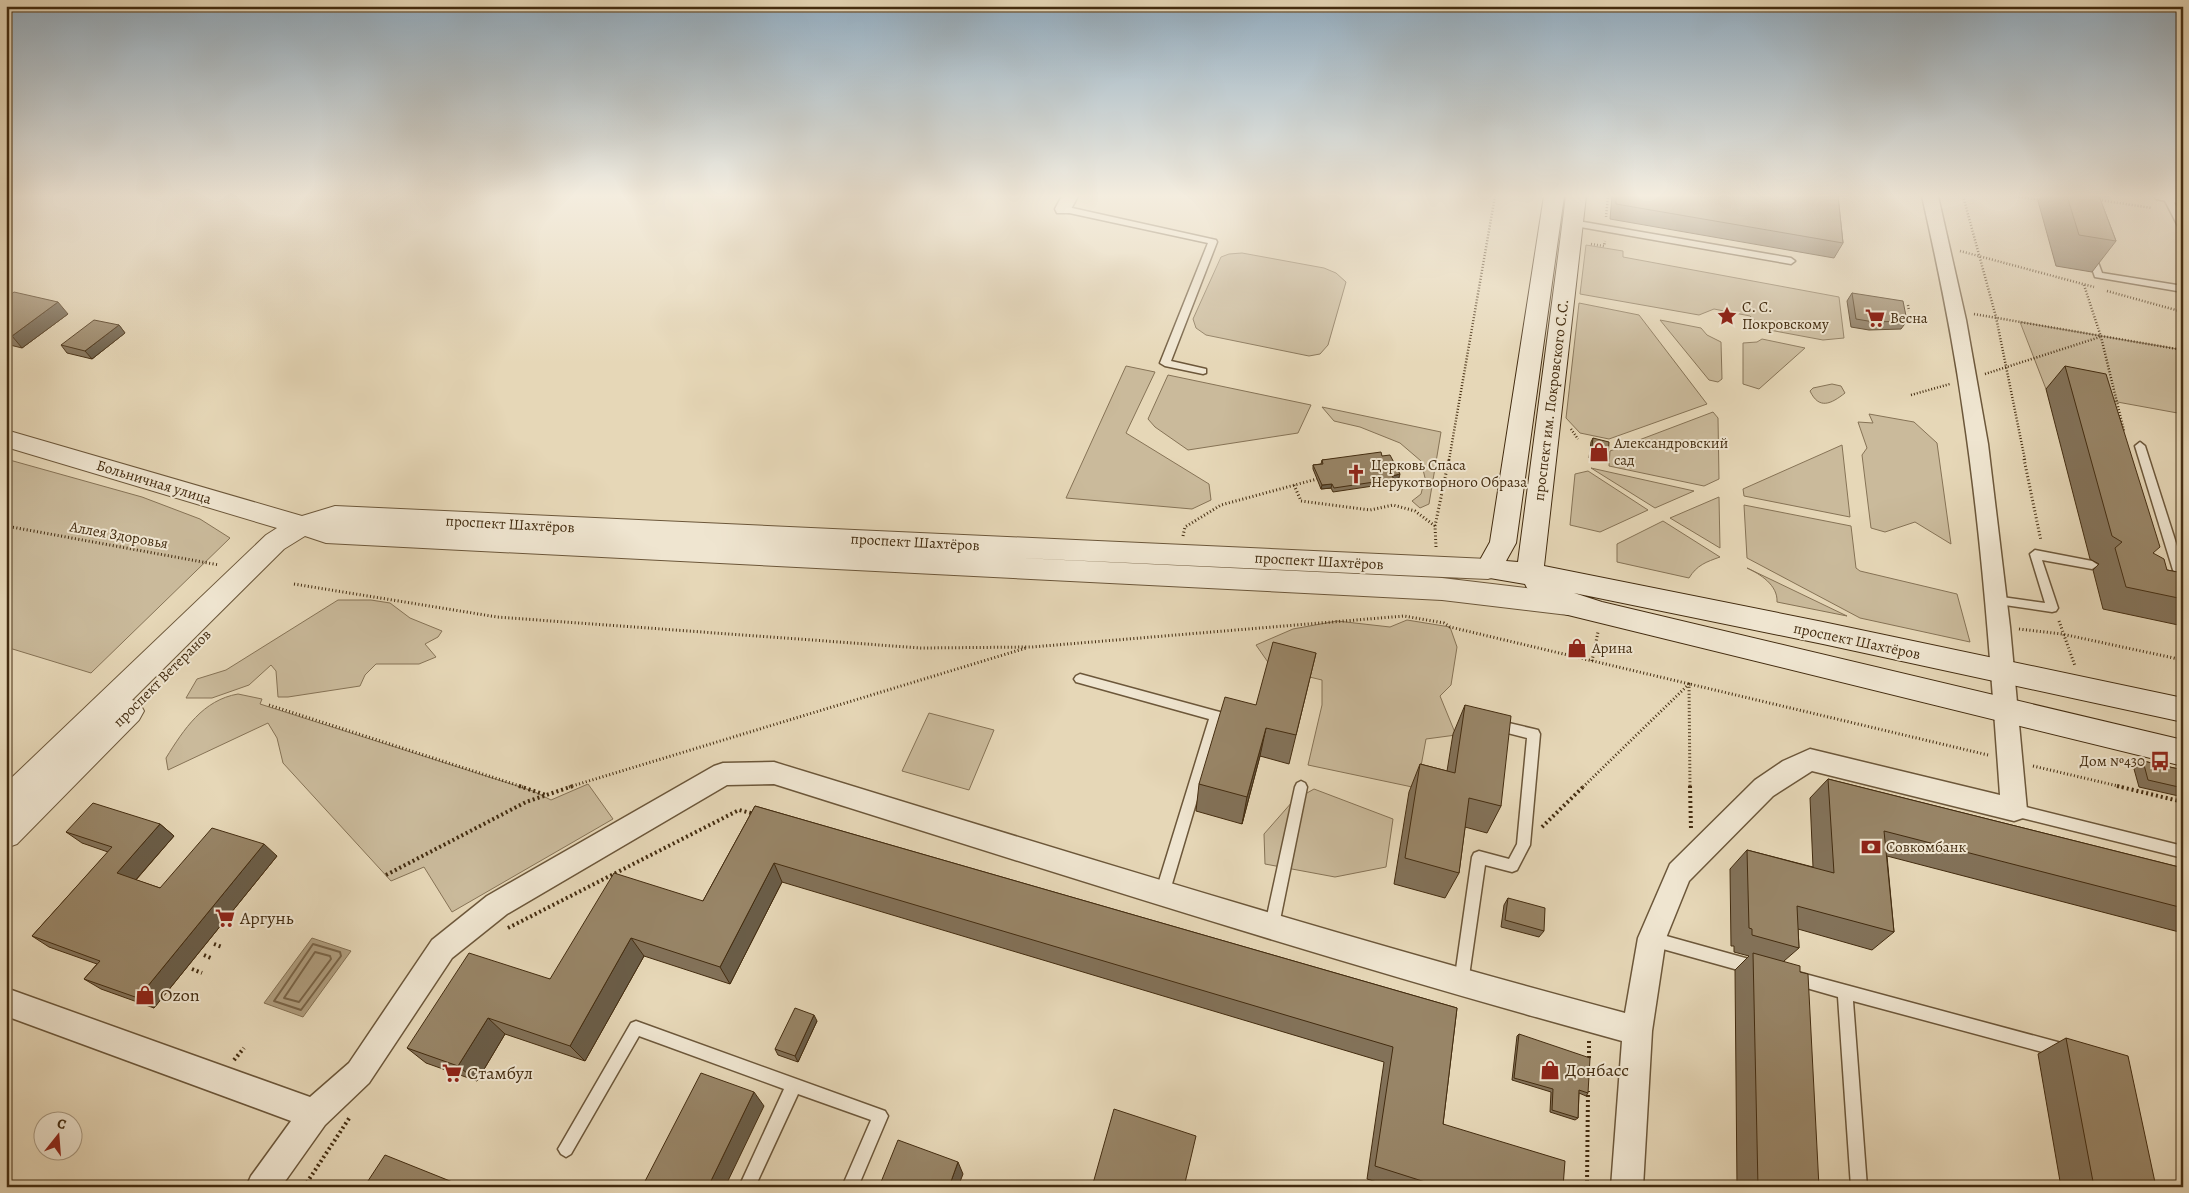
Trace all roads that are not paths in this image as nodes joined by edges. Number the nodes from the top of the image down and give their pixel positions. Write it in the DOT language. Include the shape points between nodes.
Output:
graph roads {
  1 [pos="1209,252"];
  2 [pos="1546,252"];
  3 [pos="1569,252"];
  4 [pos="1742,252"];
  5 [pos="1943,252"];
  6 [pos="2090,252"];
  7 [pos="1791,260"];
  8 [pos="2183,289"];
  9 [pos="1203,371"];
  10 [pos="6,438"];
  11 [pos="2140,446"];
  12 [pos="313,530"];
  13 [pos="1503,543"];
  14 [pos="2092,565"];
  15 [pos="1488,569"];
  16 [pos="1530,574"];
  17 [pos="2180,583"];
  18 [pos="1466,591"];
  19 [pos="1995,600"];
  20 [pos="1568,604"];
  21 [pos="2002,672"];
  22 [pos="1080,679"];
  23 [pos="2183,710"];
  24 [pos="2005,711"];
  25 [pos="1487,722"];
  26 [pos="2183,753"];
  27 [pos="1301,787"];
  28 [pos="6,804"];
  29 [pos="2014,810"];
  30 [pos="6,834"];
  31 [pos="2183,852"];
  32 [pos="1162,894"];
  33 [pos="1272,925"];
  34 [pos="1652,939"];
  35 [pos="1461,983"];
  36 [pos="1844,992"];
  37 [pos="6,1002"];
  38 [pos="1637,1031"];
  39 [pos="2074,1053"];
  40 [pos="794,1085"];
  41 [pos="314,1114"];
  42 [pos="566,1148"];
  43 [pos="262,1187"];
  44 [pos="747,1187"];
  45 [pos="850,1187"];
  46 [pos="1627,1187"];
  47 [pos="1859,1187"];
  1 -- 9 [label="lane" via="1165,363"];
  2 -- 13 [label="street, проспект им. Покровского С.С."];
  3 -- 16 [label="street, проспект им. Покровского С.С."];
  4 -- 7 [label="lane"];
  5 -- 19 [label="street" via="1978,444"];
  6 -- 8 [label="lane" via="2098,274"];
  10 -- 12 [label="street, Больничная улица"];
  11 -- 17 [label="lane"];
  12 -- 15 [label="street, проспект Шахтёров" via="335,516"];
  12 -- 18 [label="street, проспект Шахтёров"];
  12 -- 28 [label="street, проспект Ветеранов" via="275,542"];
  12 -- 30 [label="street, проспект Ветеранов"];
  13 -- 15 [label="street, проспект им. Покровского С.С."];
  13 -- 16 [label="street, проспект Шахтёров"];
  14 -- 19 [label="lane" via="2035,554 2052,608"];
  15 -- 16 [label="street, проспект Шахтёров"];
  16 -- 18 [label="street, проспект Шахтёров" via="1501,586"];
  16 -- 20 [label="street, проспект Шахтёров"];
  16 -- 21 [label="street, проспект Шахтёров"];
  18 -- 20 [label="street, проспект Шахтёров"];
  19 -- 21 [label="street"];
  20 -- 24 [label="street, проспект Шахтёров"];
  21 -- 23 [label="street, проспект Шахтёров"];
  21 -- 24 [label="street"];
  22 -- 32 [label="lane" via="1216,716"];
  24 -- 26 [label="street, проспект Шахтёров"];
  24 -- 29 [label="street"];
  25 -- 35 [label="lane" via="1534,734 1523,845 1512,866 1479,857"];
  27 -- 33 [label="lane"];
  29 -- 31 [label="lane"];
  29 -- 34 [label="street" via="1810,760 1764,788 1692,858 1679,873"];
  32 -- 33 [label="street"];
  32 -- 41 [label="street" via="774,773 723,774 496,904 442,948 359,1073"];
  33 -- 35 [label="street"];
  34 -- 36 [label="lane"];
  34 -- 38 [label="street"];
  35 -- 38 [label="street"];
  36 -- 39 [label="lane"];
  36 -- 47 [label="lane"];
  37 -- 41 [label="street"];
  38 -- 46 [label="street"];
  40 -- 42 [label="lane" via="636,1028"];
  40 -- 44 [label="lane"];
  40 -- 45 [label="lane" via="880,1116"];
  41 -- 43 [label="street"];
}
